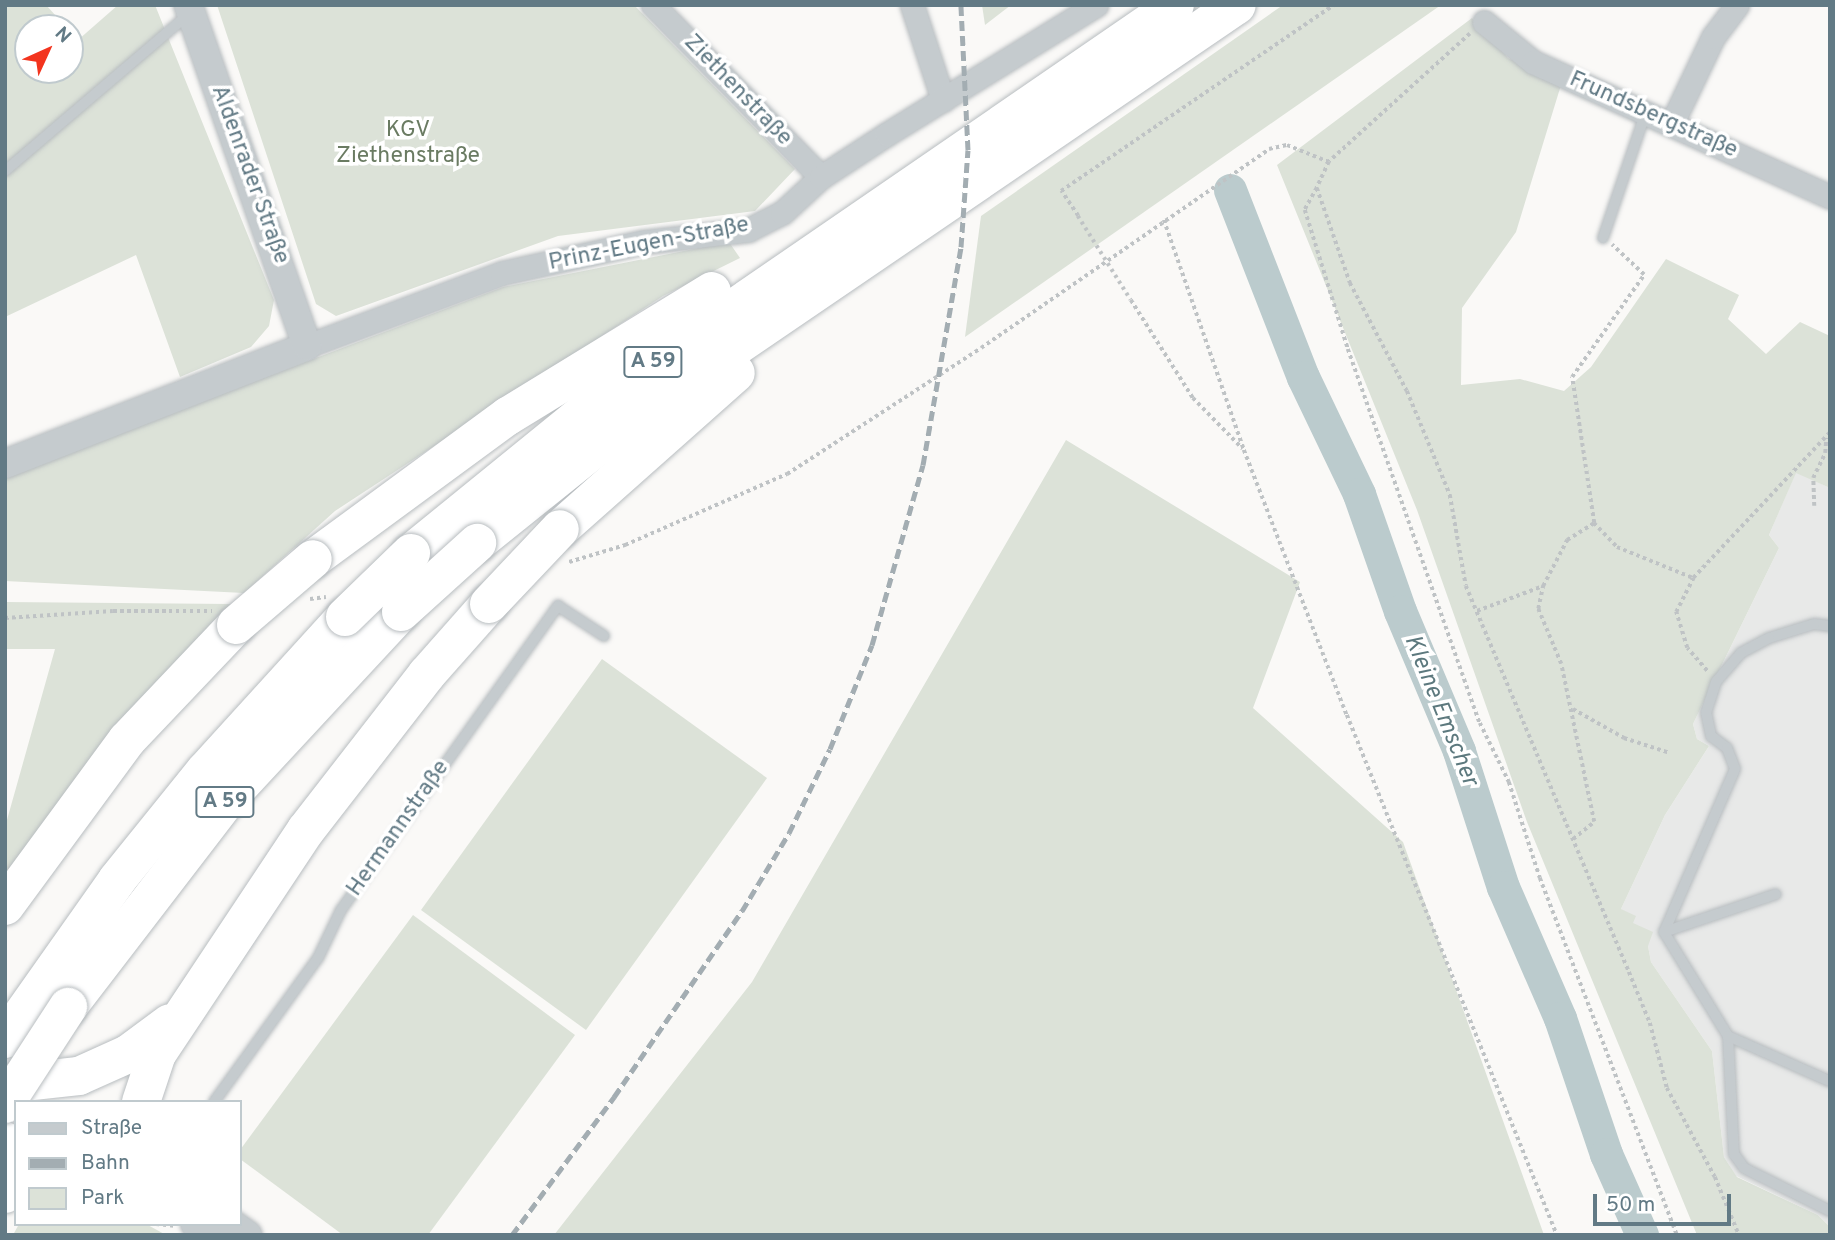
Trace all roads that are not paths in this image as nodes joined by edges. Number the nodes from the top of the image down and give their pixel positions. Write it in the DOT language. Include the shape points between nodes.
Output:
graph roads {
  1 [pos="653,5"];
  2 [pos="912,5"];
  3 [pos="1096,5"];
  4 [pos="1175,5"];
  5 [pos="1237,5"];
  6 [pos="1737,5"];
  7 [pos="189,9"];
  8 [pos="1484,22"];
  9 [pos="943,100"];
  10 [pos="1646,112"];
  11 [pos="1672,123"];
  12 [pos="5,171"];
  13 [pos="821,177"];
  14 [pos="908,187"];
  15 [pos="1830,197"];
  16 [pos="907,230"];
  17 [pos="1603,238"];
  18 [pos="307,346"];
  19 [pos="7,459"];
  20 [pos="1830,626"];
  21 [pos="604,636"];
  22 [pos="1776,894"];
  23 [pos="6,906"];
  24 [pos="1664,932"];
  25 [pos="53,998"];
  26 [pos="182,1012"];
  27 [pos="1728,1036"];
  28 [pos="5,1039"];
  29 [pos="1829,1081"];
  30 [pos="16,1100"];
  31 [pos="142,1100"];
  32 [pos="215,1100"];
  33 [pos="11,1102"];
  34 [pos="5,1141"];
  35 [pos="5,1194"];
  36 [pos="1830,1211"];
  37 [pos="199,1226"];
  38 [pos="217,1235"];
  1 -- 13 [label="street, Ziethenstraße"];
  2 -- 9 [label="street"];
  3 -- 9 [label="street, Prinz-Eugen-Straße"];
  4 -- 14 [label="highway, A 59"];
  5 -- 16 [label="highway, A 59"];
  6 -- 11 [label="street" via="1713,37"];
  7 -- 12 [label="lane"];
  7 -- 18 [label="street, Aldenrader Straße"];
  8 -- 10 [label="street, Frundsbergstraße" via="1533,62"];
  9 -- 13 [label="street, Prinz-Eugen-Straße"];
  10 -- 11 [label="street, Frundsbergstraße"];
  10 -- 17 [label="lane"];
  11 -- 15 [label="street, Frundsbergstraße"];
  13 -- 18 [label="street, Prinz-Eugen-Straße" via="782,214 748,230 643,242 502,273"];
  14 -- 23 [label="highway, bridge" via="763,260 508,416 313,559 236,625 127,740"];
  14 -- 25 [label="highway, A 59, bridge" via="593,405 411,553 345,617 205,771 117,880"];
  16 -- 25 [label="highway, A 59, bridge" via="615,432 477,542 298,718"];
  16 -- 26 [label="highway, bridge" via="728,379 560,529 489,604 419,684 306,830"];
  18 -- 19 [label="street, Prinz-Eugen-Straße"];
  20 -- 24 [label="lane" via="1814,624 1769,638 1741,653 1716,682 1706,712 1711,736 1727,748 1735,769"];
  21 -- 32 [label="lane, Hermannstraße" via="558,606 341,910 318,958"];
  22 -- 24 [label="lane"];
  24 -- 27 [label="lane"];
  25 -- 28 [label="highway, A 59"];
  25 -- 33 [label="highway, A 59, bridge"];
  26 -- 30 [label="highway" via="152,1038 108,1064"];
  26 -- 31 [label="highway" via="157,1054"];
  27 -- 29 [label="lane"];
  27 -- 36 [label="lane" via="1734,1154 1744,1168"];
  34 -- 35 [label="highway" via="9,1160"];
  37 -- 38 [label="street"];
}
